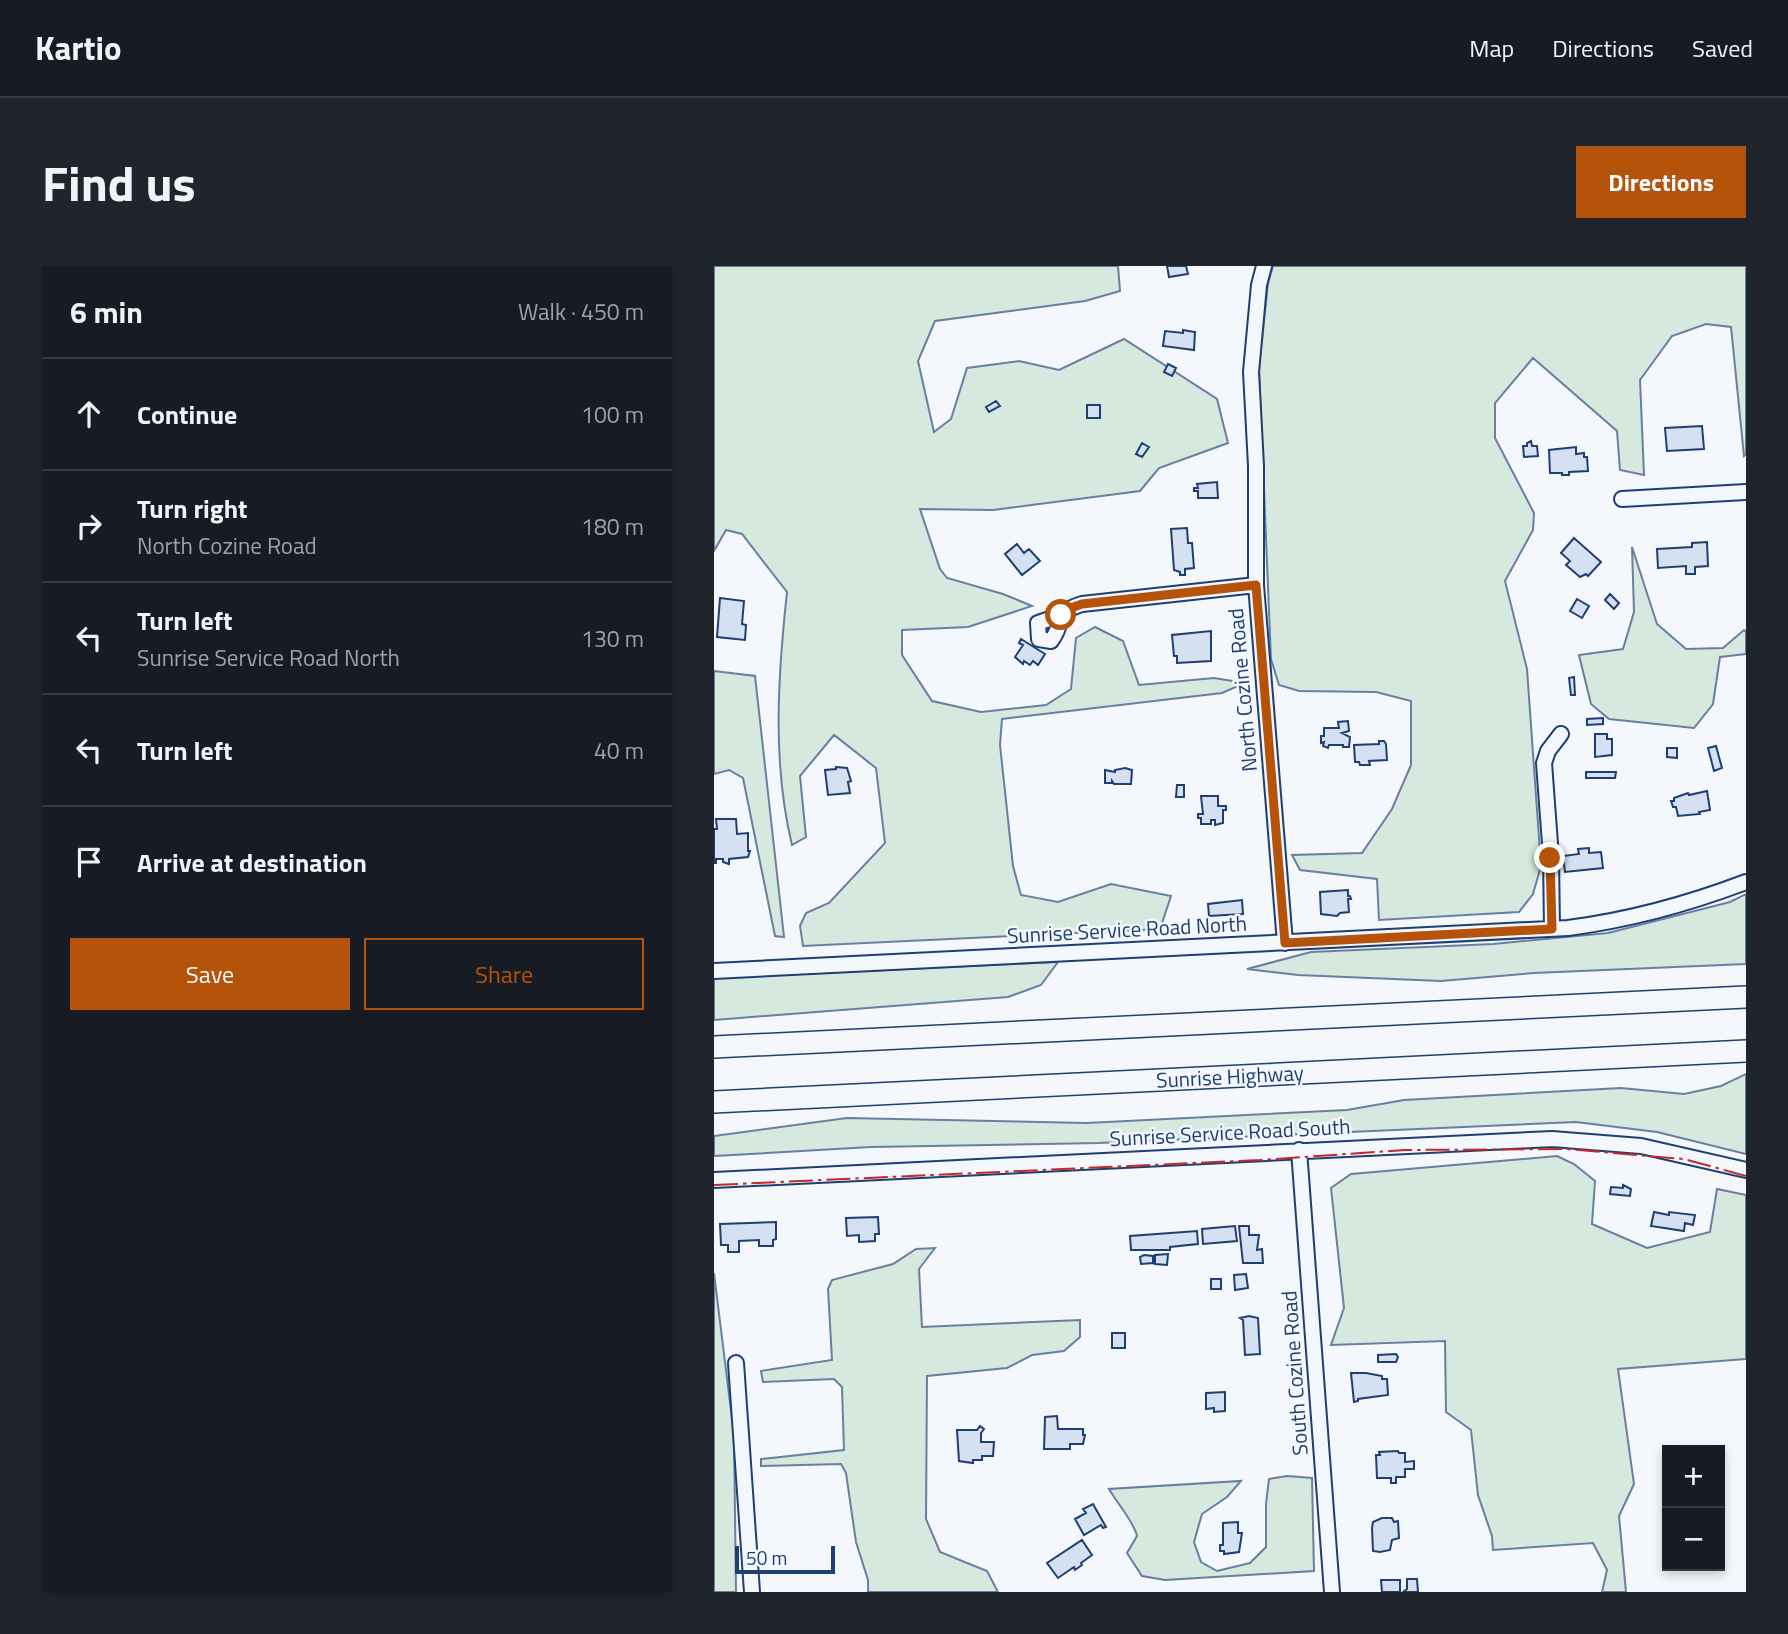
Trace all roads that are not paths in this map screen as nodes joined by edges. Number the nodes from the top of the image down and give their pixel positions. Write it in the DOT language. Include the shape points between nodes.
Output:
graph roads {
  1 [pos="1264,266"];
  2 [pos="1746,492"];
  3 [pos="1622,499"];
  4 [pos="1256,585"];
  5 [pos="1061,615"];
  6 [pos="1561,734"];
  7 [pos="1746,882"];
  8 [pos="1552,929"];
  9 [pos="1285,943"];
  10 [pos="714,971"];
  11 [pos="1746,997"];
  12 [pos="714,1047"];
  13 [pos="1746,1051"];
  14 [pos="714,1102"];
  15 [pos="1298,1150"];
  16 [pos="1746,1170"];
  17 [pos="714,1180"];
  18 [pos="736,1363"];
  19 [pos="752,1592"];
  20 [pos="1332,1592"];
  1 -- 4 [label="street, North Cozine Road" via="1251,372"];
  2 -- 3 [label="street"];
  4 -- 5 [label="street" via="1082,604"];
  4 -- 9 [label="street, North Cozine Road"];
  6 -- 8 [label="street" via="1544,763"];
  7 -- 8 [label="street, Sunrise Service Road North" via="1630,918"];
  8 -- 9 [label="street, Sunrise Service Road North"];
  9 -- 10 [label="street, Sunrise Service Road North"];
  11 -- 12 [label="highway"];
  13 -- 14 [label="highway, Sunrise Highway"];
  15 -- 16 [label="street, Sunrise Service Road South" via="1576,1140 1641,1146"];
  15 -- 17 [label="street, Sunrise Service Road South"];
  15 -- 20 [label="street, South Cozine Road"];
  18 -- 19 [label="street"];
}
